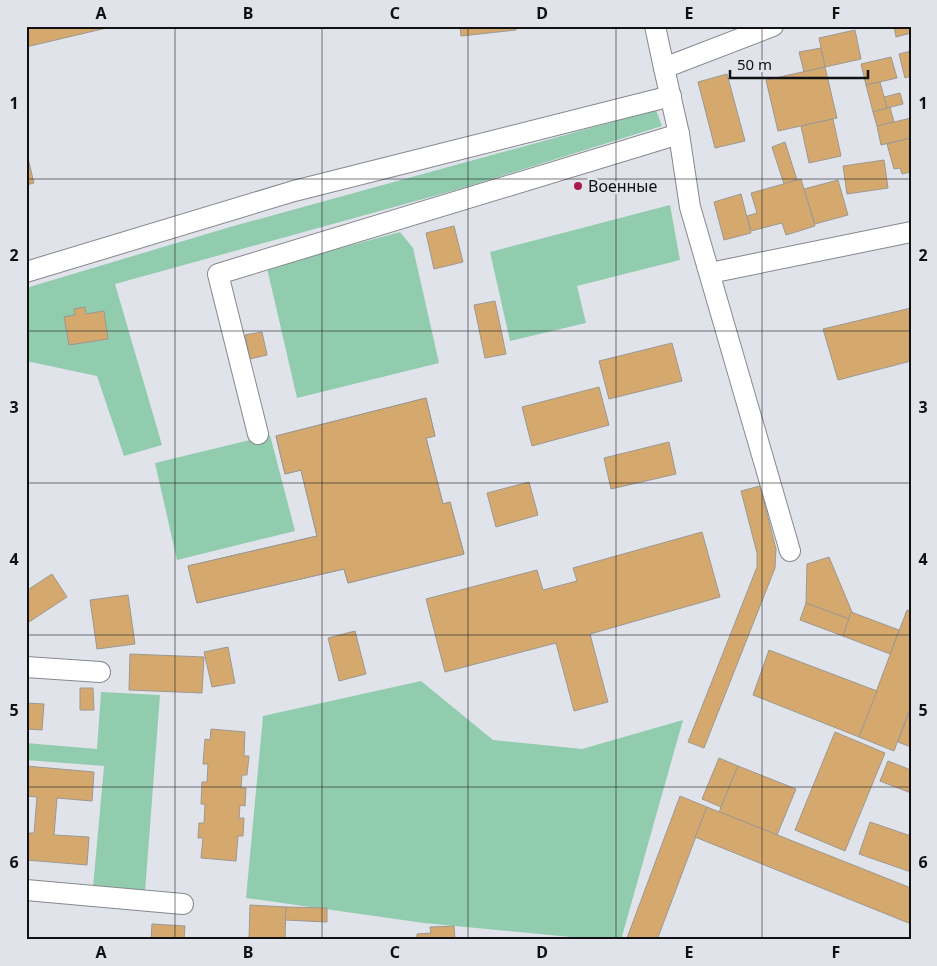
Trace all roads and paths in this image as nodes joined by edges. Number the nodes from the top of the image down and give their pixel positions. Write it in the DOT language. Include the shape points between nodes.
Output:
graph roads {
  1 [pos="655,26"];
  2 [pos="773,26"];
  3 [pos="664,68"];
  4 [pos="671,96"];
  5 [pos="679,134"];
  6 [pos="911,232"];
  7 [pos="26,272"];
  8 [pos="710,273"];
  9 [pos="258,434"];
  10 [pos="790,550"];
  11 [pos="26,667"];
  12 [pos="100,672"];
  13 [pos="26,890"];
  14 [pos="182,904"];
  1 -- 3 [label="street"];
  2 -- 3 [label="street"];
  3 -- 4 [label="street"];
  4 -- 5 [label="street"];
  4 -- 7 [label="street" via="294,191"];
  5 -- 8 [label="street" via="690,207"];
  5 -- 9 [label="street" via="218,274"];
  6 -- 8 [label="street"];
  8 -- 10 [label="street"];
  11 -- 12 [label="street"];
  13 -- 14 [label="street"];
}
